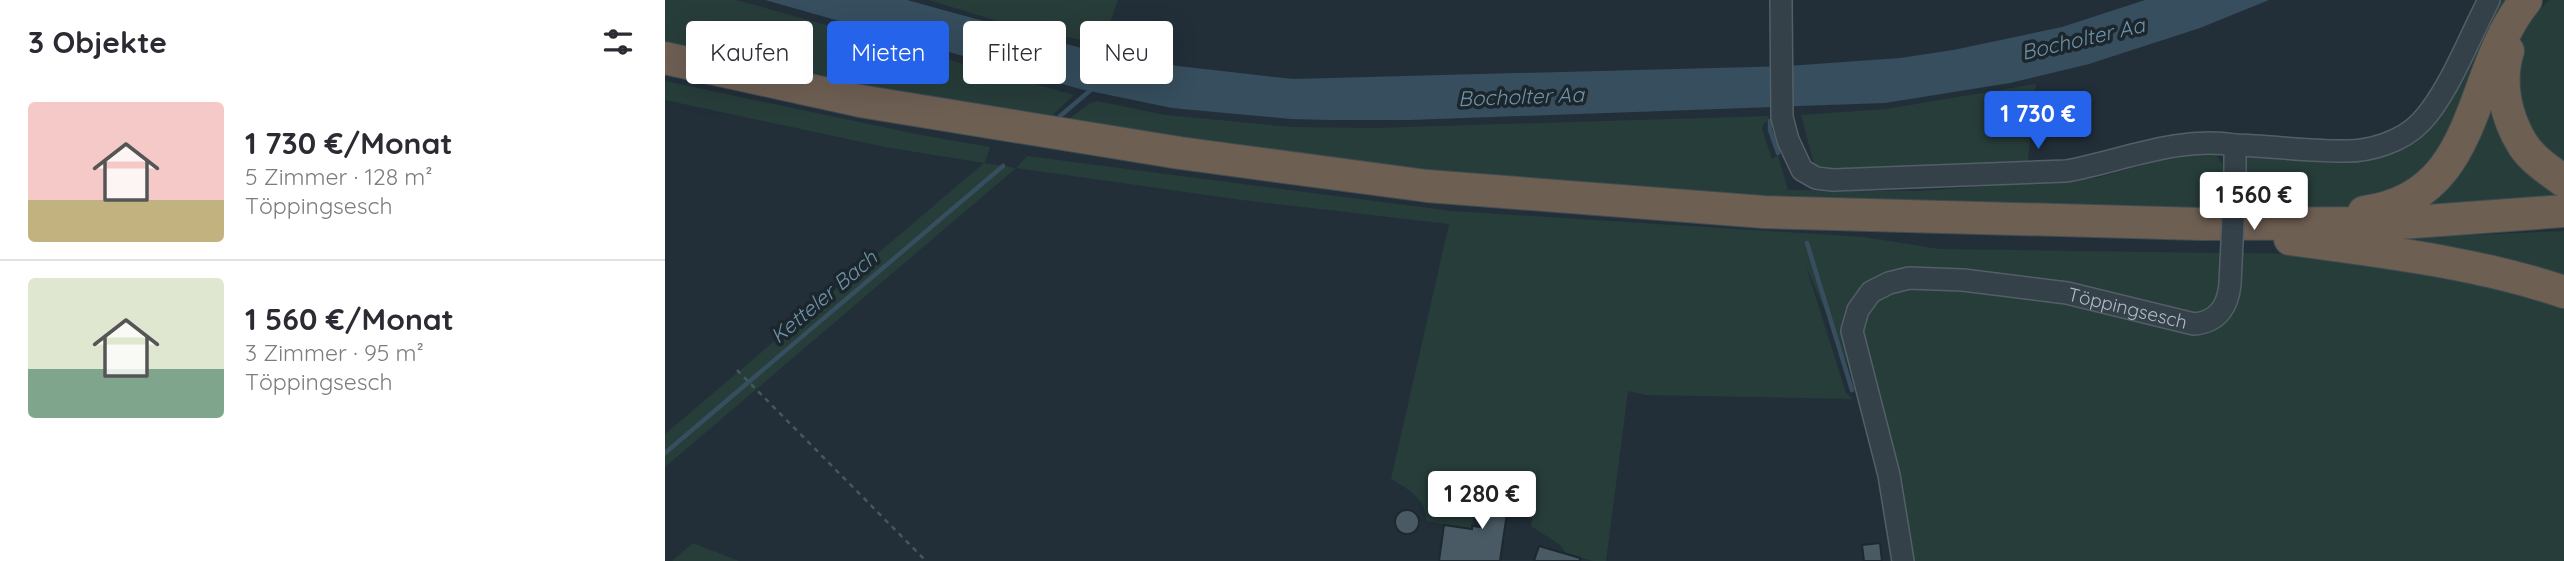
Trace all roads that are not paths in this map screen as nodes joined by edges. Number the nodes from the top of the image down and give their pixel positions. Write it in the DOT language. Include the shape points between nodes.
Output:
graph roads {
  1 [pos="1781,0"];
  2 [pos="2489,0"];
  3 [pos="2526,0"];
  4 [pos="2536,0"];
  5 [pos="665,58"];
  6 [pos="665,71"];
  7 [pos="2235,145"];
  8 [pos="2564,181"];
  9 [pos="2564,211"];
  10 [pos="2564,222"];
  11 [pos="2201,224"];
  12 [pos="2250,234"];
  13 [pos="2564,292"];
  14 [pos="1903,561"];
  1 -- 7 [label="street" via="1782,117 1802,170 1816,178 2066,171 2166,146"];
  2 -- 7 [label="street" via="2441,95 2420,123 2394,140 2343,152"];
  3 -- 11 [label="highway" via="2501,43 2460,146 2412,198 2340,215"];
  4 -- 8 [label="highway" via="2515,33 2503,87 2509,116 2524,146"];
  5 -- 11 [label="highway" via="873,103 1180,153 1427,186 1764,212"];
  6 -- 12 [label="highway" via="885,116 1185,165 1426,197 1871,229 2064,237"];
  7 -- 14 [label="street, Töppingsesch, bridge" via="2230,284 2227,302 2212,320 2194,324 2067,293 1963,280 1909,278 1871,292 1858,310 1852,331 1889,475"];
  9 -- 11 [label="highway" via="2400,223"];
  10 -- 12 [label="highway" via="2400,233"];
  12 -- 13 [label="highway" via="2436,259"];
}
